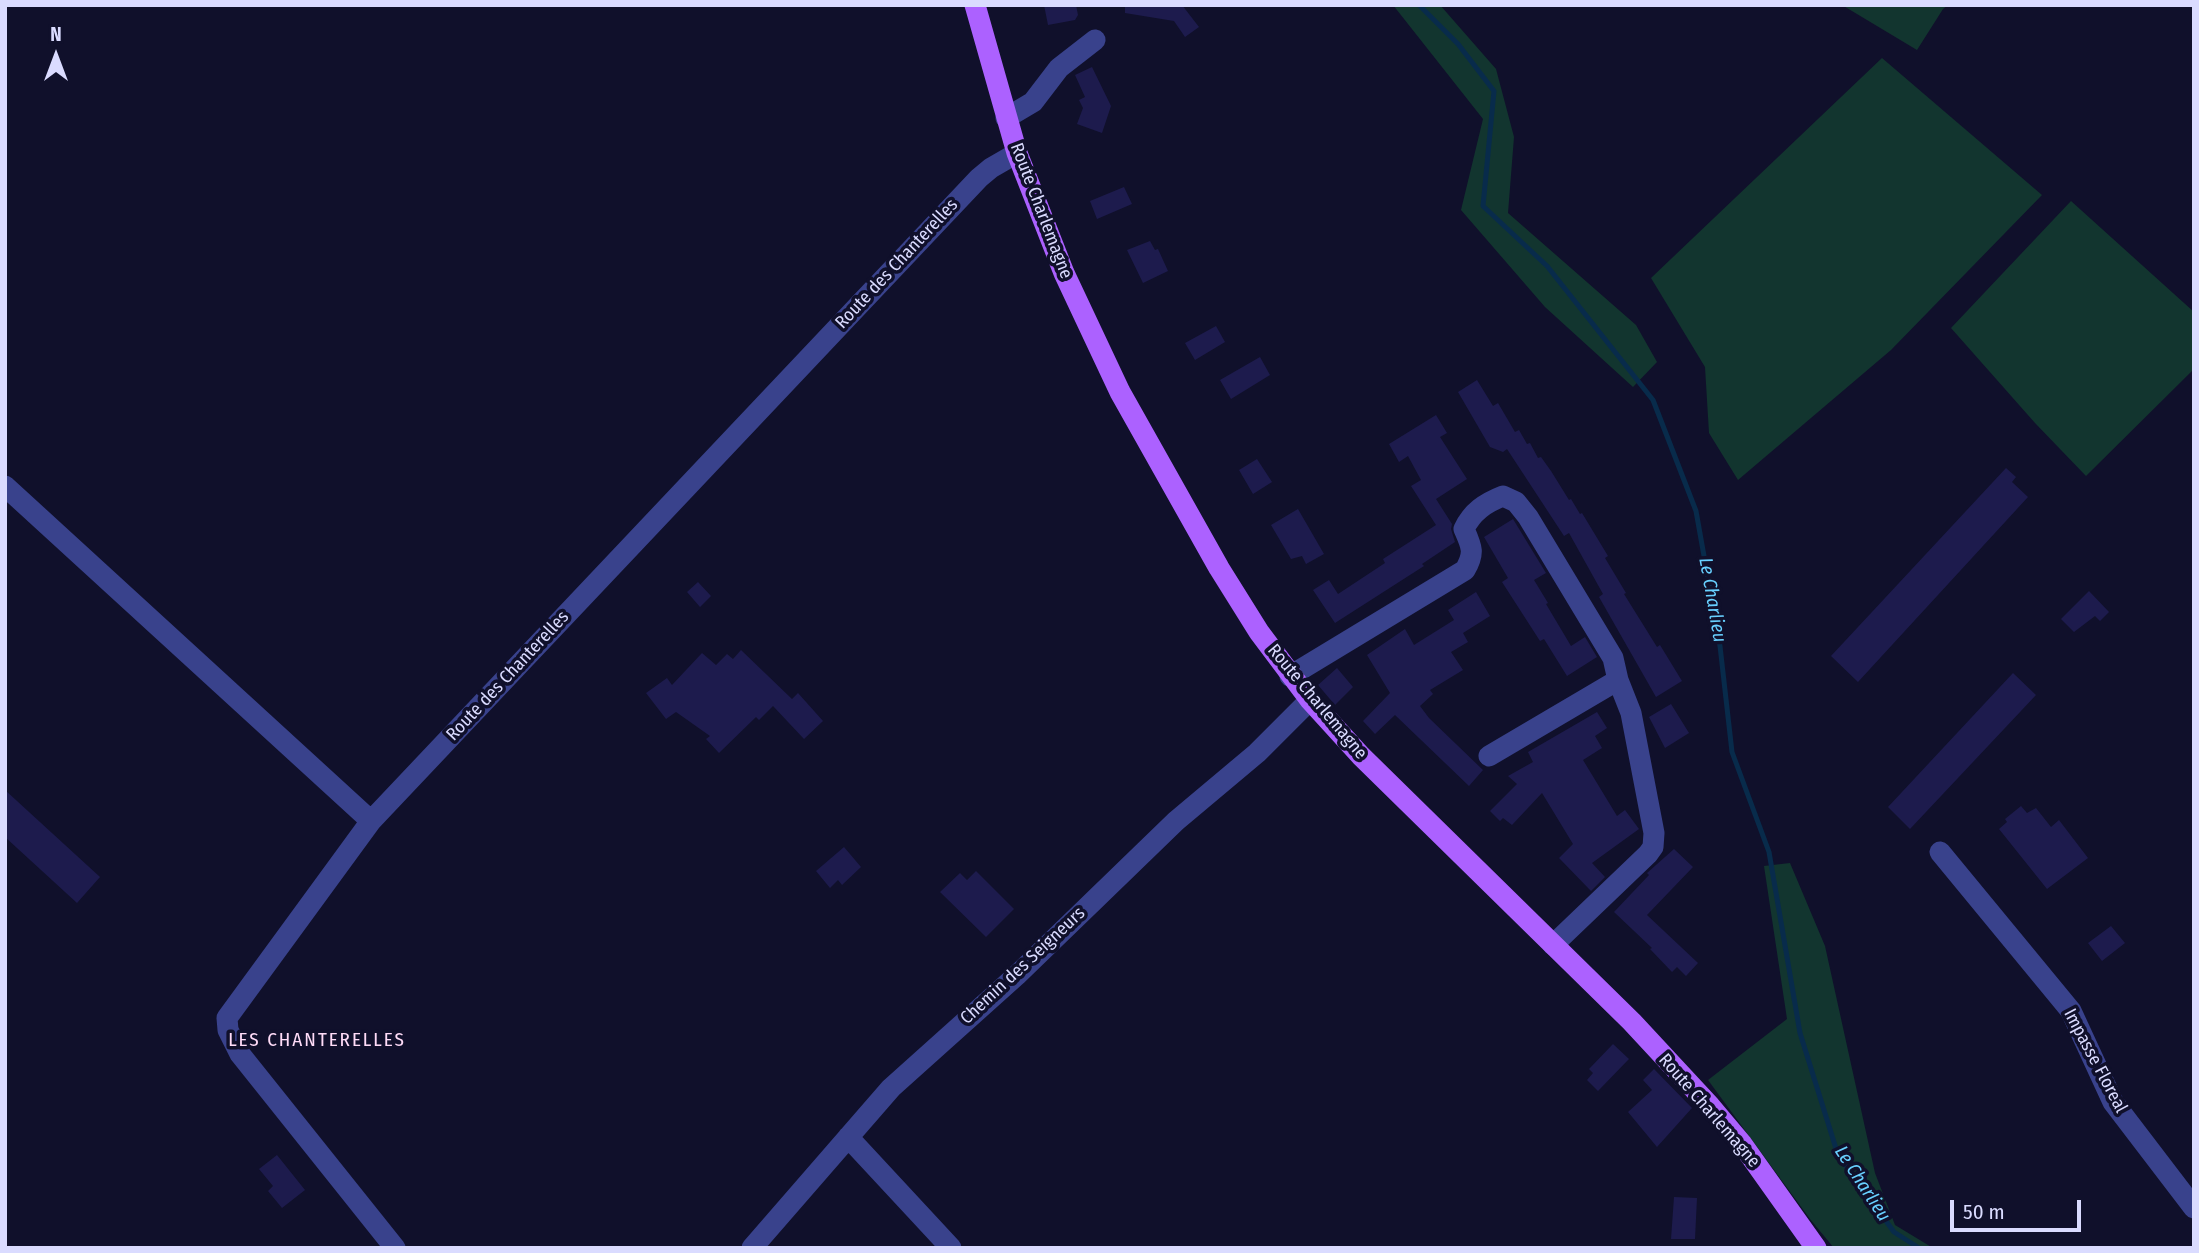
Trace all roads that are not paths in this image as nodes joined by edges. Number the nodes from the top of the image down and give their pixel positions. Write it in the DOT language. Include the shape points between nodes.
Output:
graph roads {
  1 [pos="975,5"];
  2 [pos="1094,40"];
  3 [pos="1006,118"];
  4 [pos="1017,153"];
  5 [pos="5,486"];
  6 [pos="1290,676"];
  7 [pos="1618,680"];
  8 [pos="1310,700"];
  9 [pos="1489,756"];
  10 [pos="372,821"];
  11 [pos="1940,852"];
  12 [pos="1553,945"];
  13 [pos="848,1137"];
  14 [pos="2194,1208"];
  15 [pos="395,1248"];
  16 [pos="752,1248"];
  17 [pos="951,1248"];
  18 [pos="1816,1248"];
  1 -- 3 [label="main road, Route Charlemagne"];
  2 -- 3 [label="street" via="1059,68 1033,102"];
  3 -- 4 [label="main road, Route Charlemagne"];
  4 -- 6 [label="main road, Route Charlemagne" via="1054,249 1120,393 1239,601"];
  4 -- 10 [label="street, Route des Chanterelles" via="979,177"];
  5 -- 10 [label="street"];
  6 -- 7 [label="street" via="1465,570 1472,558 1464,529 1471,516 1503,496 1516,502 1528,517 1613,658"];
  6 -- 8 [label="main road, Route Charlemagne"];
  7 -- 9 [label="street"];
  7 -- 12 [label="street" via="1631,713 1653,847"];
  8 -- 12 [label="main road, Route Charlemagne"];
  8 -- 13 [label="street, Chemin des Seigneurs" via="891,1088"];
  10 -- 15 [label="street, Route des Chanterelles" via="227,1018 240,1054"];
  11 -- 14 [label="street, Impasse Floreal" via="2071,1011 2113,1102"];
  12 -- 18 [label="main road, Route Charlemagne" via="1710,1106"];
  13 -- 16 [label="street, Chemin des Seigneurs"];
  13 -- 17 [label="street"];
}
